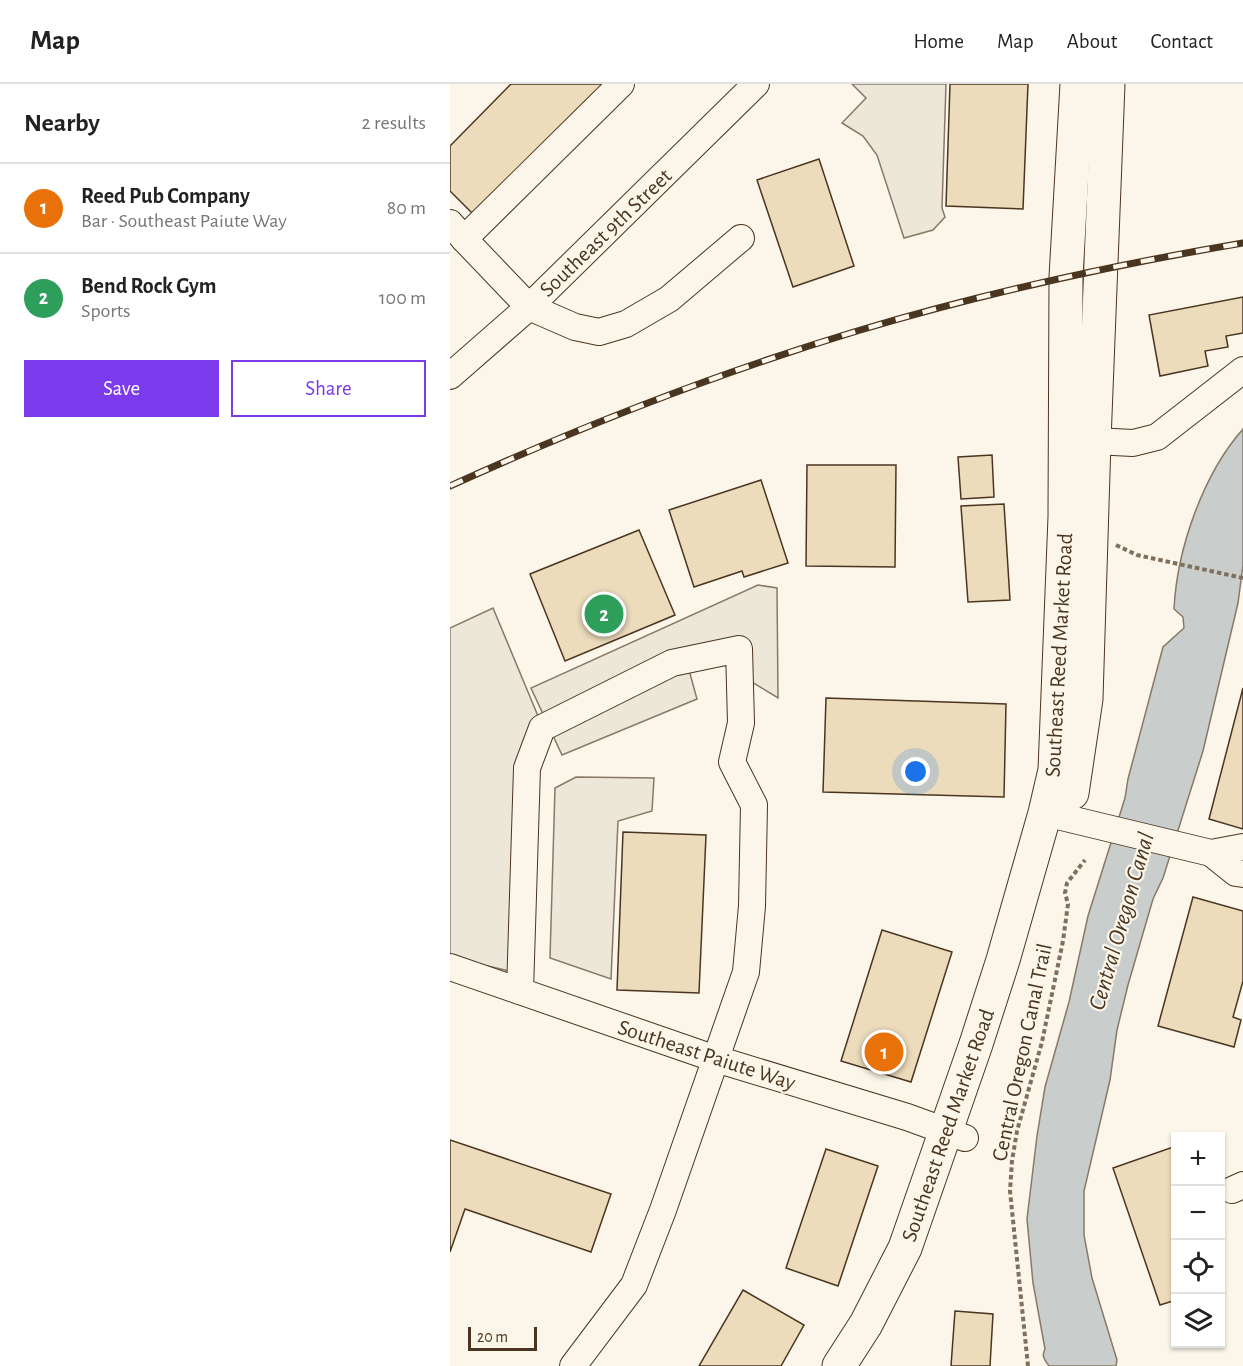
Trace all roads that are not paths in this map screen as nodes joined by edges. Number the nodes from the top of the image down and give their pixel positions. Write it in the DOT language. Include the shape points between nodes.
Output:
graph roads {
  1 [pos="621,84"];
  2 [pos="756,84"];
  3 [pos="1077,84"];
  4 [pos="1108,84"];
  5 [pos="457,231"];
  6 [pos="741,237"];
  7 [pos="529,307"];
  8 [pos="1243,370"];
  9 [pos="450,376"];
  10 [pos="1094,441"];
  11 [pos="1056,816"];
  12 [pos="1243,847"];
  13 [pos="1211,853"];
  14 [pos="1243,874"];
  15 [pos="450,967"];
  16 [pos="520,991"];
  17 [pos="716,1059"];
  18 [pos="956,1135"];
  19 [pos="573,1366"];
  20 [pos="839,1366"];
  21 [pos="865,1366"];
  1 -- 5 [label="street"];
  2 -- 7 [label="street, Southeast 9th Street"];
  3 -- 11 [label="main road, Southeast Reed Market Road" via="1066,277 1065,517"];
  4 -- 10 [label="main road, Southeast Reed Market Road"];
  5 -- 7 [label="street"];
  6 -- 7 [label="street" via="669,299 626,324 599,332 575,327"];
  7 -- 9 [label="street, Southeast 9th Street"];
  8 -- 10 [label="street" via="1157,437 1133,443"];
  10 -- 11 [label="main road, Southeast Reed Market Road" via="1086,699 1076,774"];
  11 -- 13 [label="street"];
  11 -- 18 [label="main road, Southeast Reed Market Road" via="1023,962"];
  12 -- 13 [label="street"];
  13 -- 14 [label="street" via="1236,873"];
  15 -- 16 [label="street, Southeast Paiute Way"];
  16 -- 17 [label="street, Southeast Paiute Way"];
  16 -- 17 [label="street" via="527,768 542,728 672,663 739,649 741,723 732,762 754,805 752,906 746,972"];
  17 -- 18 [label="street, Southeast Paiute Way"];
  17 -- 19 [label="street" via="634,1285"];
  18 -- 20 [label="main road, Southeast Reed Market Road" via="905,1248 866,1324"];
  18 -- 21 [label="main road, Southeast Reed Market Road" via="922,1257"];
}
